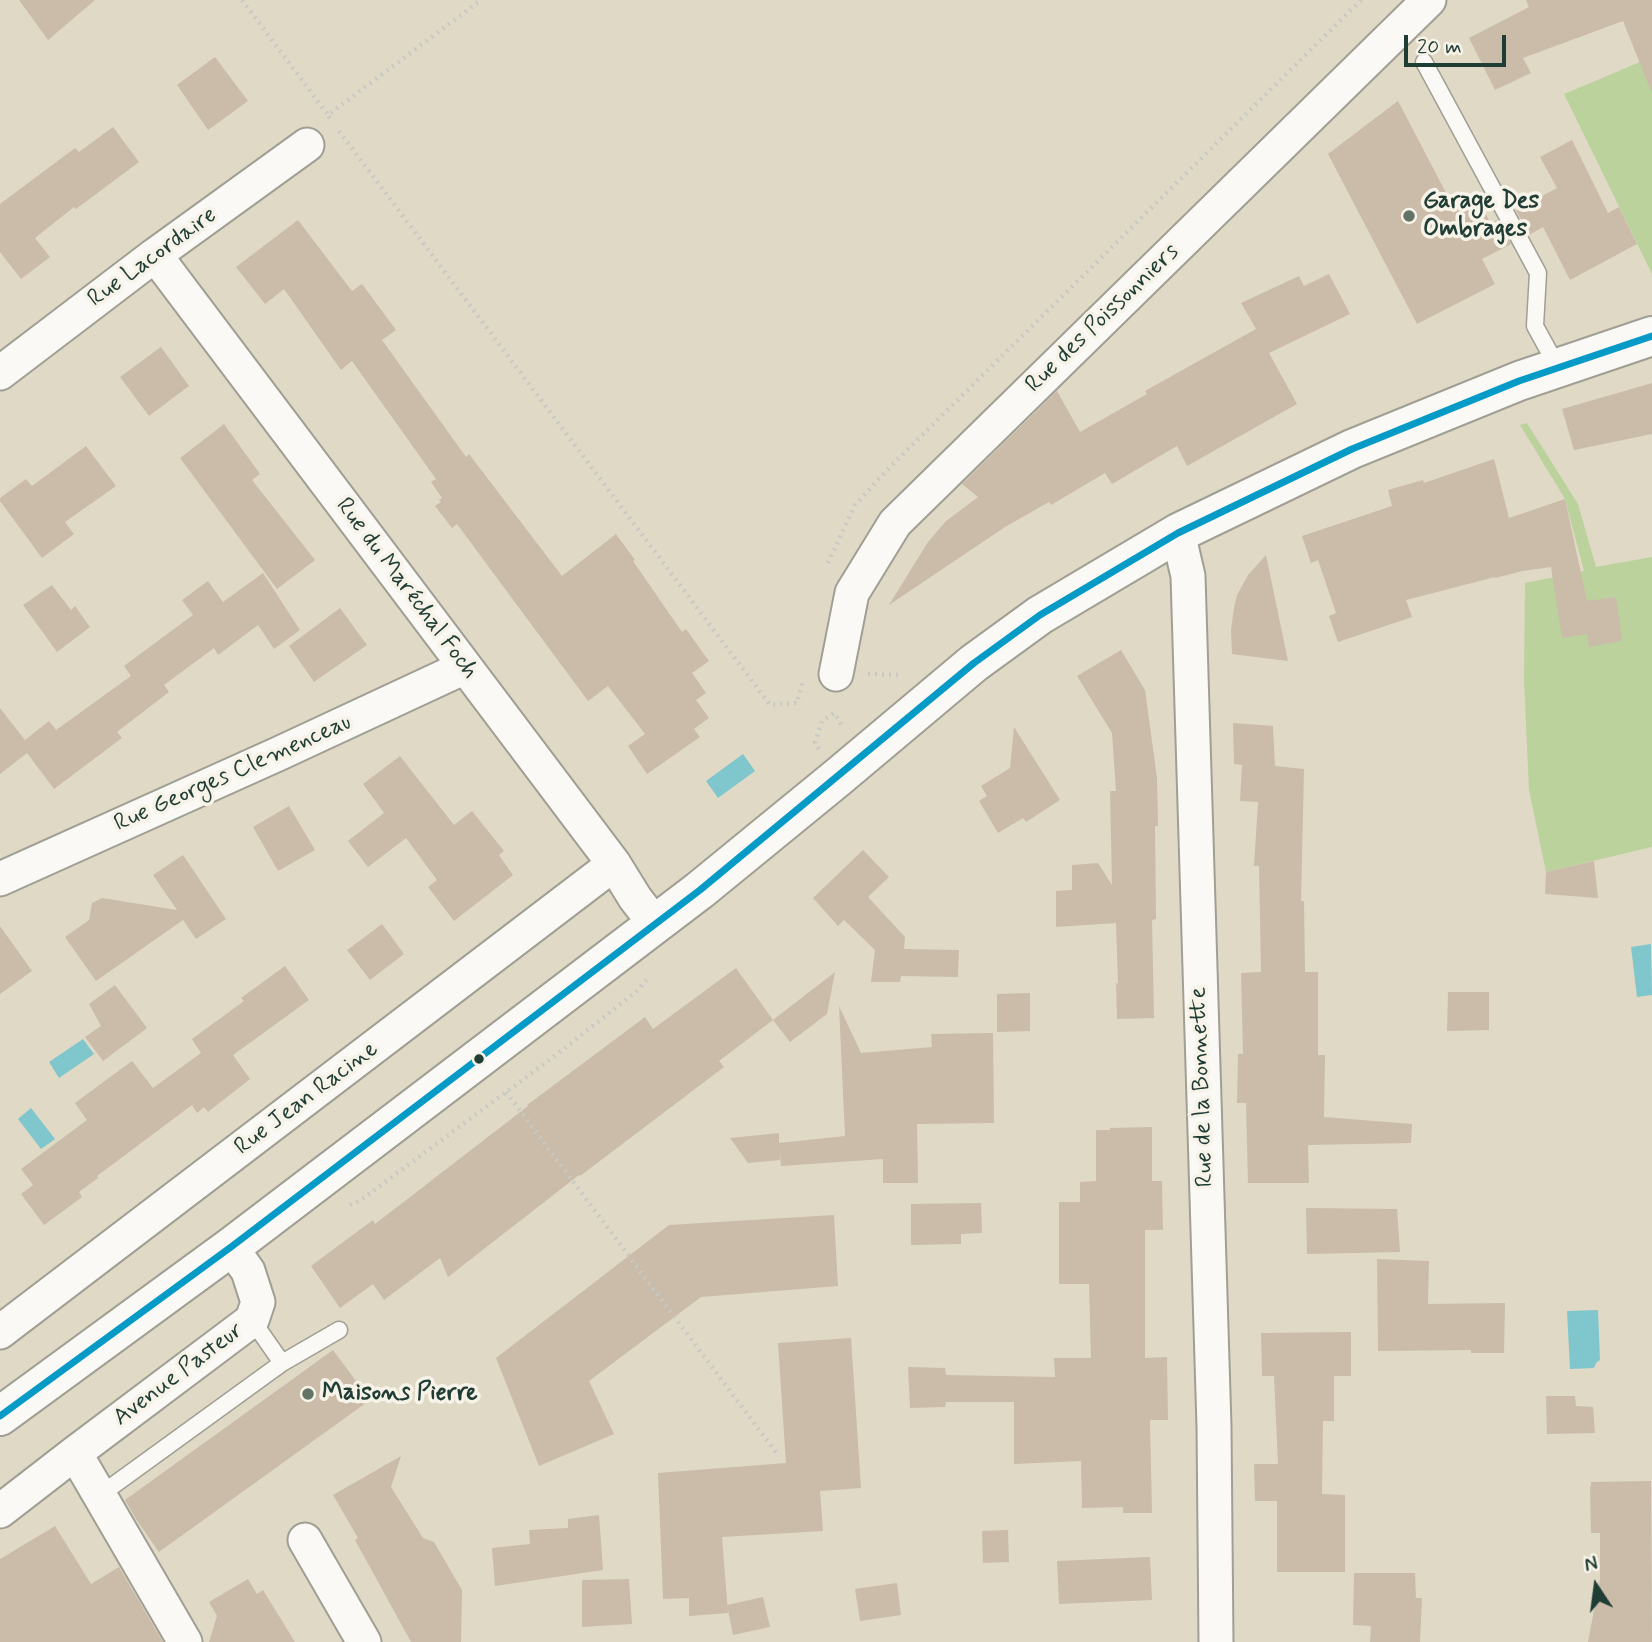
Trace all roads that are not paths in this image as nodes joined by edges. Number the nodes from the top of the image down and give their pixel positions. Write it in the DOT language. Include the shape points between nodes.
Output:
graph roads {
  1 [pos="1429,0"];
  2 [pos="1424,62"];
  3 [pos="307,145"];
  4 [pos="155,255"];
  5 [pos="1652,336"];
  6 [pos="1558,368"];
  7 [pos="0,373"];
  8 [pos="1178,533"];
  9 [pos="466,667"];
  10 [pos="836,674"];
  11 [pos="614,864"];
  12 [pos="0,879"];
  13 [pos="655,924"];
  14 [pos="231,1247"];
  15 [pos="252,1320"];
  16 [pos="339,1330"];
  17 [pos="0,1332"];
  18 [pos="282,1363"];
  19 [pos="0,1416"];
  20 [pos="75,1453"];
  21 [pos="100,1495"];
  22 [pos="0,1511"];
  23 [pos="305,1539"];
  24 [pos="185,1642"];
  25 [pos="364,1642"];
  26 [pos="1216,1642"];
  1 -- 10 [label="street, Rue des Poissonniers" via="895,523 852,593"];
  2 -- 6 [label="lane" via="1538,273 1535,326"];
  3 -- 4 [label="street, Rue Lacordaire"];
  4 -- 7 [label="street, Rue Lacordaire"];
  4 -- 9 [label="street, Rue du Maréchal Foch"];
  5 -- 6 [label="main road"];
  6 -- 8 [label="main road" via="1352,449"];
  8 -- 13 [label="main road" via="1040,615 974,663 740,859"];
  8 -- 26 [label="street, Rue de la Bonnette" via="1189,589 1214,1426"];
  9 -- 11 [label="street, Rue du Maréchal Foch"];
  9 -- 12 [label="street, Rue Georges Clemenceau"];
  11 -- 13 [label="street, Rue du Maréchal Foch"];
  11 -- 17 [label="street, Rue Jean Racine"];
  13 -- 14 [label="main road"];
  14 -- 15 [label="street, Avenue Pasteur" via="248,1271 258,1302"];
  14 -- 19 [label="main road"];
  15 -- 18 [label="lane"];
  15 -- 20 [label="street, Avenue Pasteur"];
  16 -- 18 [label="lane"];
  18 -- 21 [label="lane"];
  20 -- 21 [label="street"];
  20 -- 22 [label="street, Avenue Pasteur"];
  21 -- 24 [label="street"];
  23 -- 25 [label="street"];
}
